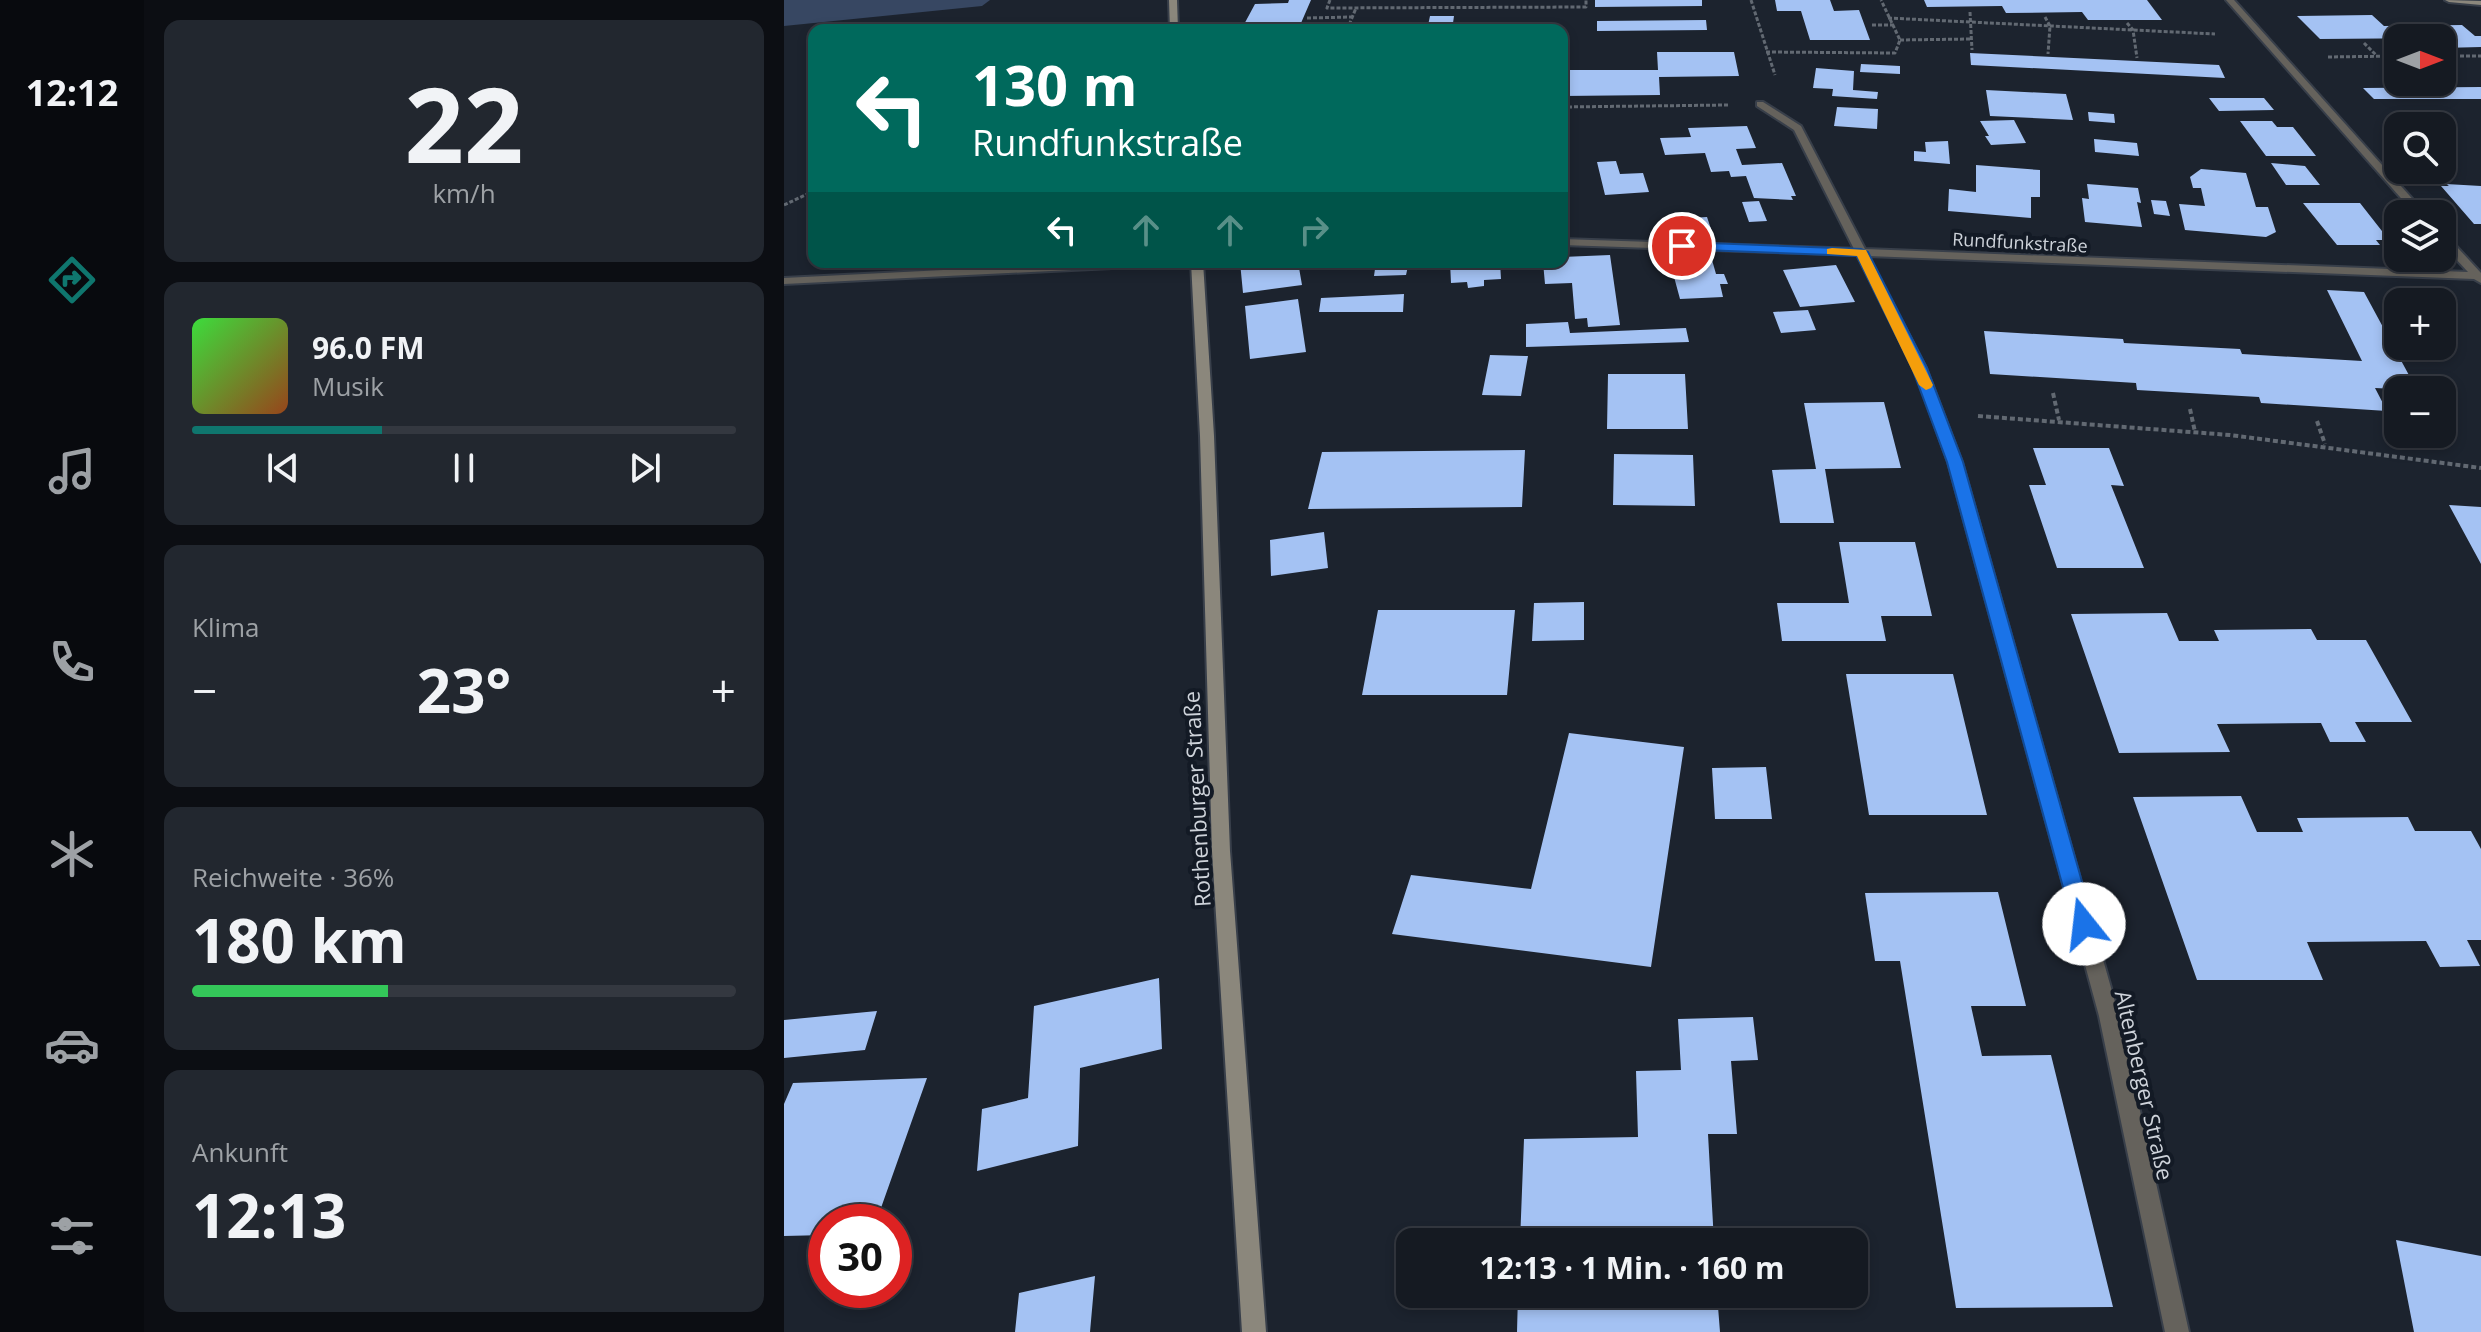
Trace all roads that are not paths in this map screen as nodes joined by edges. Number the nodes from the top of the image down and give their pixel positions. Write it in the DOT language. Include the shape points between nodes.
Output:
graph roads {
  1 [pos="1173,0"];
  2 [pos="2230,0"];
  3 [pos="2449,0"];
  4 [pos="2481,3"];
  5 [pos="1174,24"];
  6 [pos="1760,104"];
  7 [pos="2408,200"];
  8 [pos="1568,242"];
  9 [pos="1861,252"];
  10 [pos="2456,253"];
  11 [pos="1050,268"];
  12 [pos="1197,268"];
  13 [pos="2479,278"];
  14 [pos="784,281"];
  15 [pos="1254,1332"];
  16 [pos="2177,1332"];
  1 -- 5 [label="main road"];
  2 -- 7 [label="street"];
  3 -- 4 [label="main road"];
  6 -- 9 [label="street, Altenberger Straße" via="1798,128"];
  8 -- 9 [label="street, Rundfunkstraße"];
  9 -- 13 [label="street, Rundfunkstraße"];
  9 -- 16 [label="street, Altenberger Straße" via="1920,368 1955,462 2109,1016"];
  10 -- 13 [label="street"];
  11 -- 14 [label="street"];
  12 -- 15 [label="main road, Rothenburger Straße" via="1220,836"];
}
